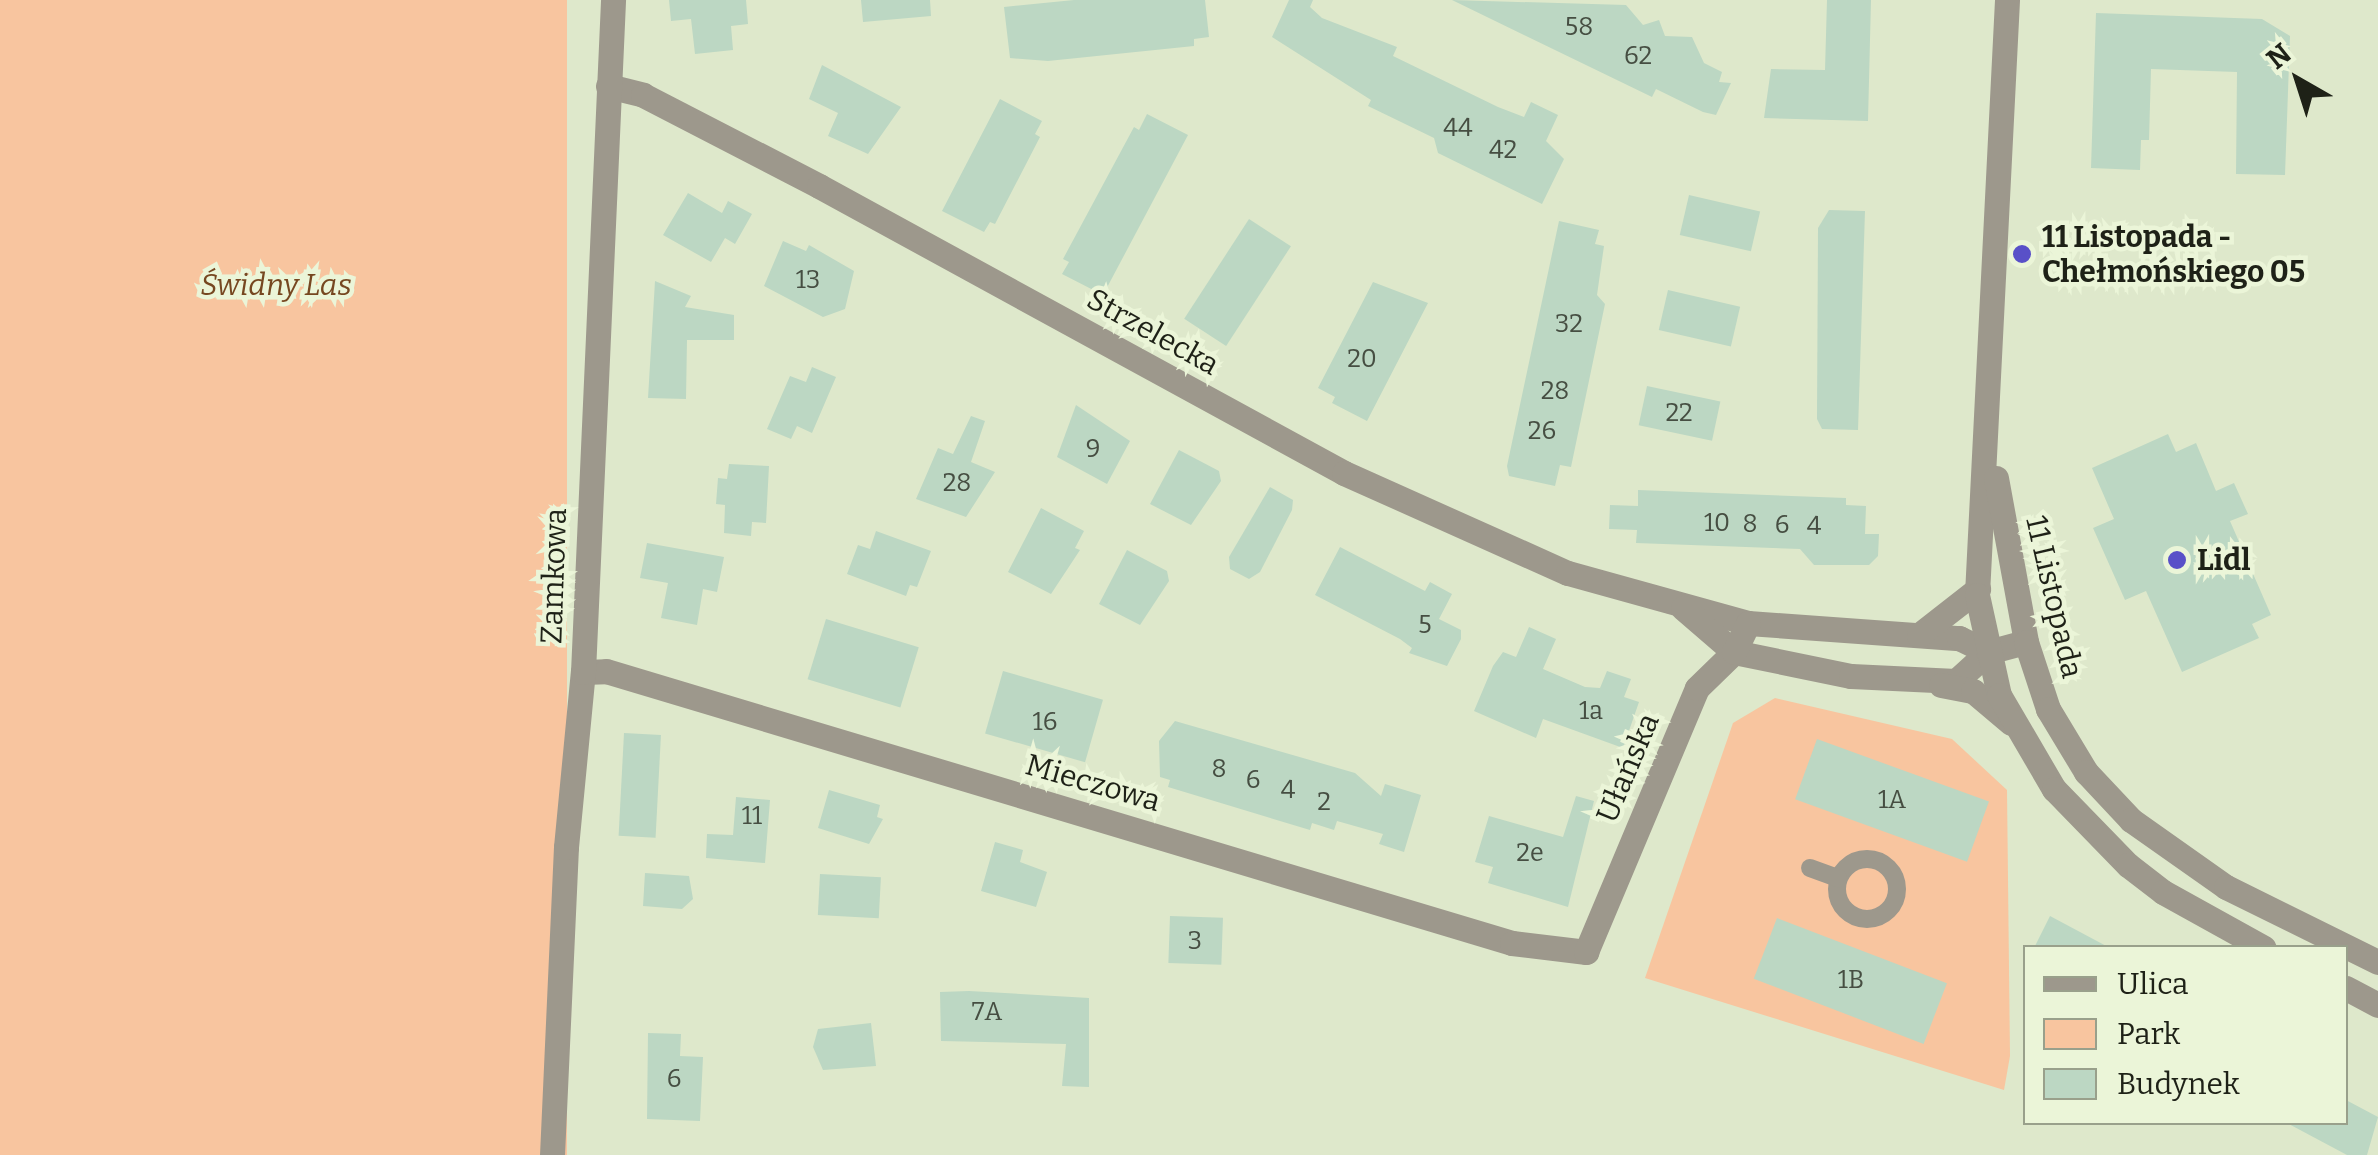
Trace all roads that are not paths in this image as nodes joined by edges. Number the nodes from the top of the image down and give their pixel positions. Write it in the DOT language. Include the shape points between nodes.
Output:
graph roads {
  1 [pos="613,0"];
  2 [pos="2007,0"];
  3 [pos="608,86"];
  4 [pos="1990,434"];
  5 [pos="1978,589"];
  6 [pos="1680,604"];
  7 [pos="1748,623"];
  8 [pos="1915,636"];
  9 [pos="2026,642"];
  10 [pos="1734,652"];
  11 [pos="1988,652"];
  12 [pos="582,672"];
  13 [pos="1936,684"];
  14 [pos="2011,723"];
  15 [pos="1810,868"];
  16 [pos="1838,878"];
  17 [pos="2259,945"];
  18 [pos="2344,945"];
  19 [pos="2348,947"];
  20 [pos="1586,952"];
  21 [pos="2378,962"];
  22 [pos="2348,989"];
  23 [pos="2378,1004"];
  24 [pos="552,1155"];
  1 -- 3 [label="street, Zamkowa"];
  2 -- 4 [label="street, 11 Listopada"];
  3 -- 6 [label="street, Strzelecka" via="643,95 819,186 1406,504 1568,573"];
  3 -- 12 [label="street, Zamkowa"];
  4 -- 5 [label="street, 11 Listopada"];
  4 -- 9 [label="street, 11 Listopada"];
  5 -- 8 [label="street" via="1939,626"];
  5 -- 11 [label="street, 11 Listopada"];
  6 -- 7 [label="street, Strzelecka"];
  6 -- 10 [label="street, Strzelecka"];
  7 -- 8 [label="street, Strzelecka"];
  7 -- 10 [label="street, Ułańska"];
  8 -- 11 [label="street, Strzelecka" via="1959,638"];
  9 -- 11 [label="street"];
  9 -- 18 [label="street, 11 Listopada" via="2064,740 2131,820 2226,887"];
  10 -- 13 [label="street" via="1851,676"];
  10 -- 20 [label="street, Ułańska" via="1697,688"];
  11 -- 13 [label="street" via="1966,677"];
  11 -- 14 [label="street, 11 Listopada"];
  12 -- 20 [label="street, Mieczowa" via="606,671 1512,942"];
  12 -- 24 [label="street, Zamkowa" via="566,848"];
  13 -- 14 [label="street" via="1973,692"];
  14 -- 17 [label="street, 11 Listopada" via="2054,789 2128,865"];
  15 -- 16 [label="street"];
  19 -- 21 [label="street, 11 Listopada"];
  22 -- 23 [label="street"];
}
